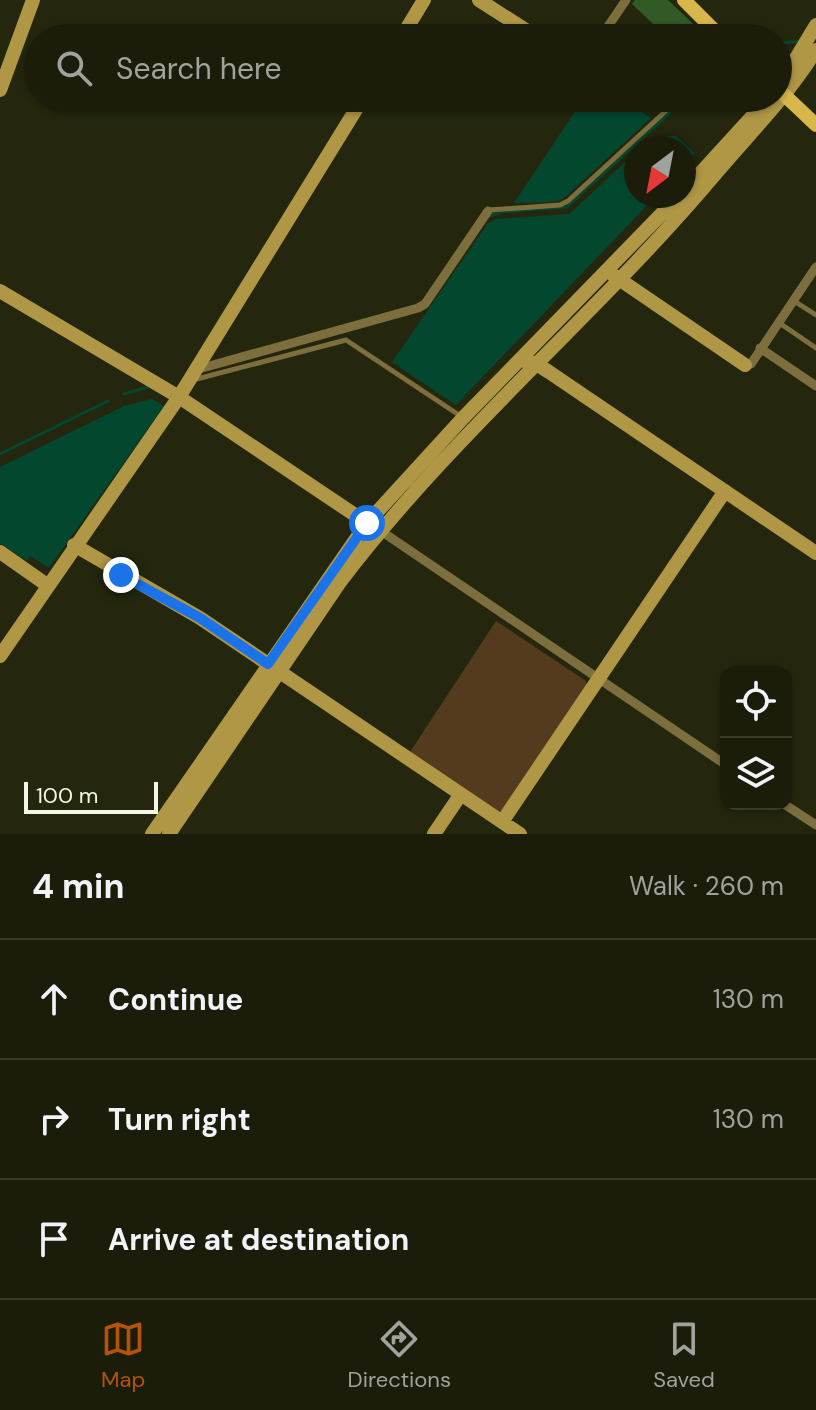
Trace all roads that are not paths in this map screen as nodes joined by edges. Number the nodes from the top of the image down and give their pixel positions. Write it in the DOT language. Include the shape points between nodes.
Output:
graph roads {
  1 [pos="33,0"];
  2 [pos="424,0"];
  3 [pos="479,0"];
  4 [pos="626,0"];
  5 [pos="684,0"];
  6 [pos="24,24"];
  7 [pos="409,24"];
  8 [pos="516,24"];
  9 [pos="610,24"];
  10 [pos="708,24"];
  11 [pos="24,25"];
  12 [pos="811,39"];
  13 [pos="792,70"];
  14 [pos="0,90"];
  15 [pos="792,105"];
  16 [pos="354,112"];
  17 [pos="665,112"];
  18 [pos="760,112"];
  19 [pos="763,112"];
  20 [pos="816,125"];
  21 [pos="696,178"];
  22 [pos="669,208"];
  23 [pos="488,211"];
  24 [pos="816,267"];
  25 [pos="613,274"];
  26 [pos="0,291"];
  27 [pos="793,300"];
  28 [pos="816,315"];
  29 [pos="778,322"];
  30 [pos="540,339"];
  31 [pos="760,348"];
  32 [pos="816,348"];
  33 [pos="535,363"];
  34 [pos="745,365"];
  35 [pos="513,367"];
  36 [pos="191,375"];
  37 [pos="816,386"];
  38 [pos="179,397"];
  39 [pos="463,418"];
  40 [pos="725,491"];
  41 [pos="373,527"];
  42 [pos="74,545"];
  43 [pos="0,552"];
  44 [pos="816,553"];
  45 [pos="47,585"];
  46 [pos="0,656"];
  47 [pos="274,668"];
  48 [pos="600,680"];
  49 [pos="720,761"];
  50 [pos="461,794"];
  51 [pos="792,809"];
  52 [pos="502,822"];
  53 [pos="816,825"];
  54 [pos="152,834"];
  55 [pos="169,834"];
  56 [pos="434,834"];
  57 [pos="520,834"];
  1 -- 6 [label="street"];
  2 -- 7 [label="street"];
  3 -- 8 [label="street"];
  4 -- 9 [label="street"];
  5 -- 10 [label="main road"];
  11 -- 14 [label="street"];
  12 -- 13 [label="street"];
  15 -- 20 [label="main road"];
  16 -- 36 [label="street"];
  17 -- 23 [label="lane" via="568,201"];
  18 -- 21 [label="street"];
  19 -- 25 [label="street" via="697,197"];
  22 -- 25 [label="street"];
  23 -- 36 [label="street" via="418,308"];
  24 -- 27 [label="street"];
  25 -- 30 [label="street"];
  25 -- 33 [label="street"];
  25 -- 34 [label="street"];
  26 -- 38 [label="street"];
  27 -- 28 [label="lane"];
  27 -- 29 [label="street"];
  29 -- 31 [label="street"];
  29 -- 32 [label="lane"];
  30 -- 33 [label="street"];
  30 -- 35 [label="street"];
  31 -- 34 [label="street"];
  31 -- 37 [label="street"];
  33 -- 35 [label="street"];
  33 -- 40 [label="street"];
  33 -- 41 [label="street"];
  35 -- 39 [label="street"];
  36 -- 38 [label="street"];
  36 -- 39 [label="lane" via="346,340"];
  38 -- 41 [label="street"];
  38 -- 42 [label="street"];
  39 -- 41 [label="street"];
  40 -- 44 [label="street"];
  40 -- 48 [label="street"];
  41 -- 47 [label="street"];
  41 -- 48 [label="street"];
  42 -- 45 [label="street"];
  42 -- 47 [label="street"];
  43 -- 45 [label="street"];
  45 -- 46 [label="street"];
  47 -- 50 [label="street"];
  47 -- 54 [label="street"];
  47 -- 55 [label="street"];
  48 -- 49 [label="street"];
  48 -- 52 [label="street"];
  50 -- 52 [label="street"];
  50 -- 56 [label="street"];
  51 -- 53 [label="street"];
  52 -- 57 [label="street"];
}
